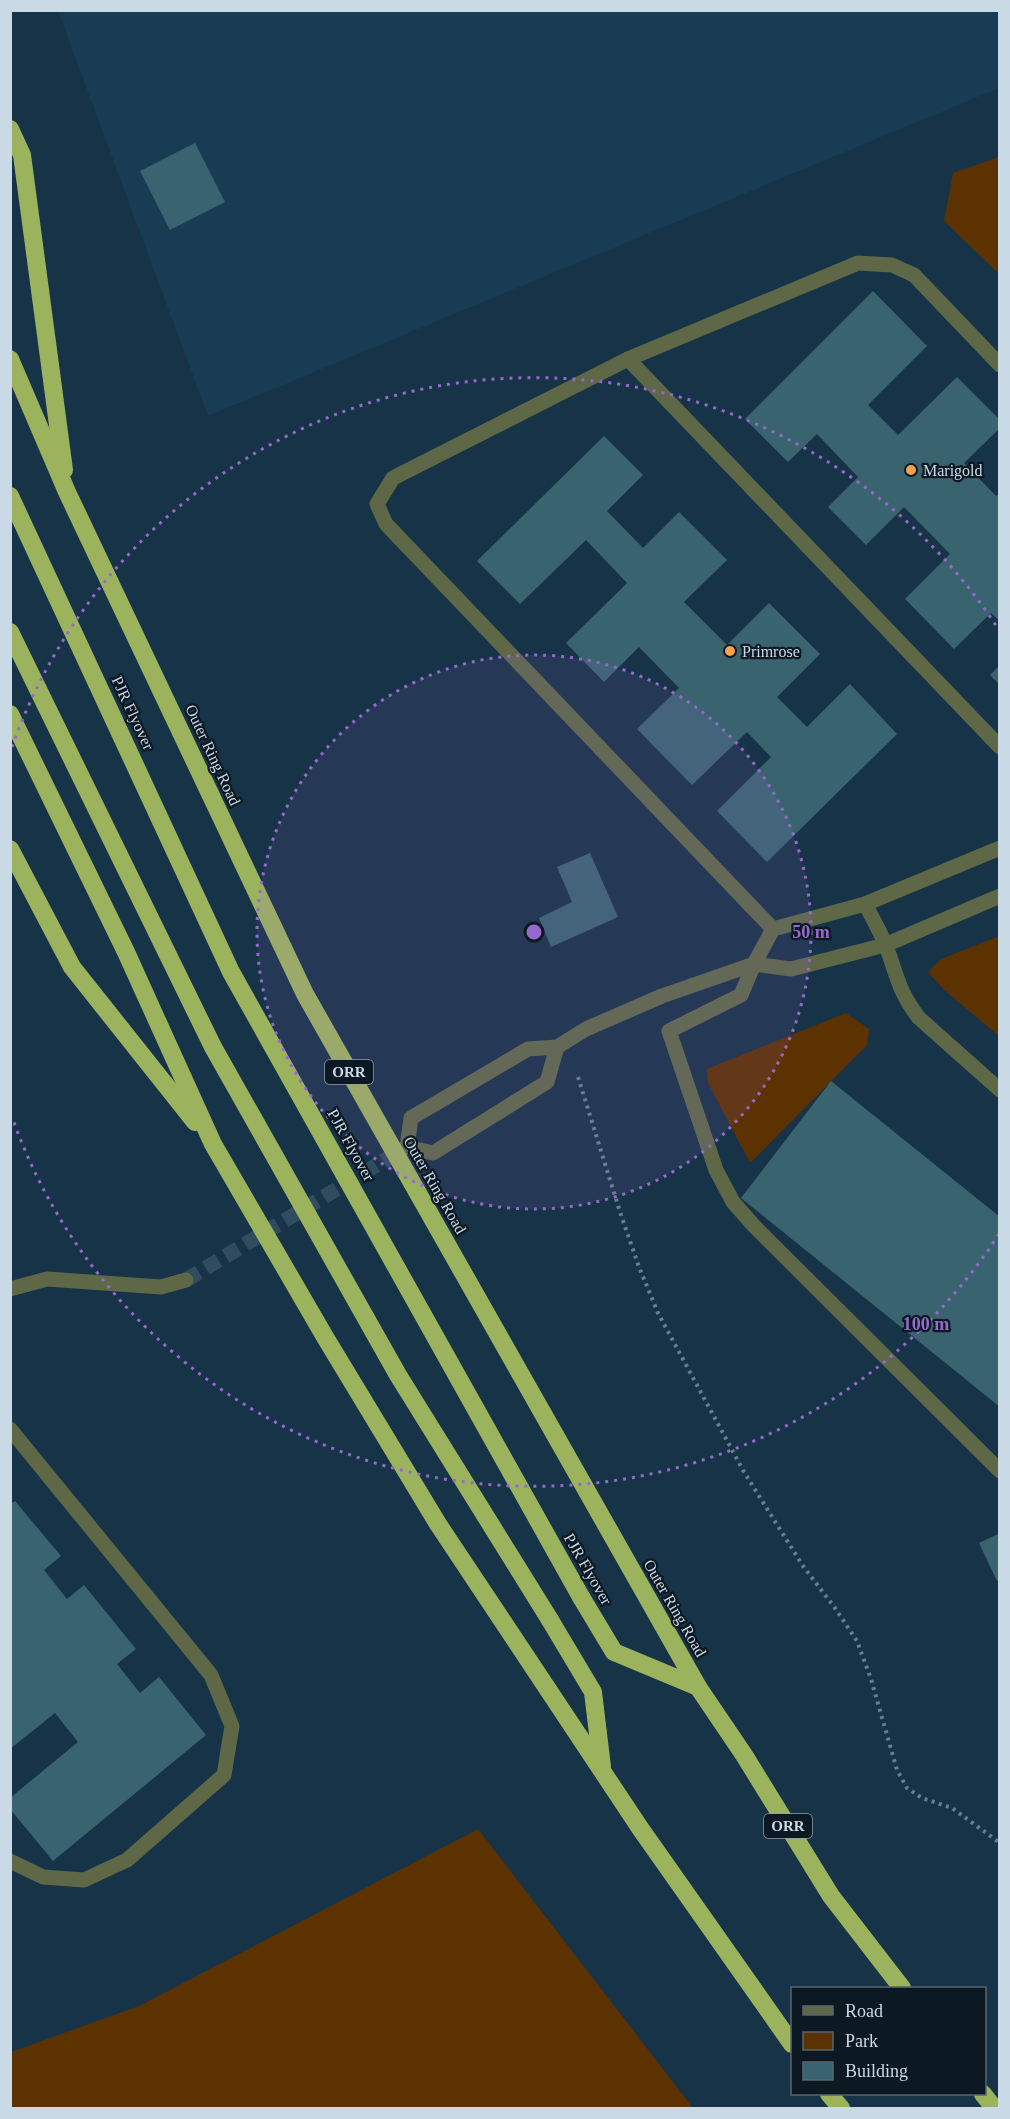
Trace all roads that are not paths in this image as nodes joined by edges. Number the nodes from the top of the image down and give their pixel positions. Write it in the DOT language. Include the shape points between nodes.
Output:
graph roads {
  1 [pos="10,129"];
  2 [pos="10,359"];
  3 [pos="628,359"];
  4 [pos="999,365"];
  5 [pos="67,492"];
  6 [pos="10,496"];
  7 [pos="10,632"];
  8 [pos="10,714"];
  9 [pos="999,747"];
  10 [pos="999,848"];
  11 [pos="10,849"];
  12 [pos="999,896"];
  13 [pos="864,904"];
  14 [pos="773,929"];
  15 [pos="885,945"];
  16 [pos="754,964"];
  17 [pos="557,1047"];
  18 [pos="999,1090"];
  19 [pos="213,1144"];
  20 [pos="186,1281"];
  21 [pos="10,1288"];
  22 [pos="10,1429"];
  23 [pos="999,1471"];
  24 [pos="698,1687"];
  25 [pos="603,1772"];
  26 [pos="10,1861"];
  27 [pos="900,1987"];
  28 [pos="791,2043"];
  29 [pos="830,2095"];
  30 [pos="984,2095"];
  31 [pos="841,2109"];
  32 [pos="994,2109"];
  1 -- 5 [label="highway" via="22,155"];
  2 -- 5 [label="highway, Outer Ring Road / ORR"];
  3 -- 4 [label="street" via="858,263 892,265 914,275"];
  3 -- 9 [label="street"];
  3 -- 14 [label="street" via="393,478 377,504 386,524"];
  5 -- 24 [label="highway, Outer Ring Road / ORR" via="304,994"];
  6 -- 24 [label="highway, PJR Flyover, bridge" via="231,972 581,1597 614,1652"];
  7 -- 25 [label="highway, bridge" via="213,1047 398,1375 593,1692"];
  8 -- 19 [label="highway" via="126,952"];
  10 -- 13 [label="street"];
  11 -- 19 [label="highway" via="72,967"];
  12 -- 15 [label="street"];
  13 -- 14 [label="street"];
  13 -- 15 [label="street"];
  14 -- 16 [label="street"];
  15 -- 16 [label="street" via="791,969"];
  15 -- 18 [label="street" via="908,1005"];
  16 -- 17 [label="street" via="662,996 586,1029"];
  16 -- 23 [label="street" via="741,995 669,1031 716,1170 733,1202 754,1226"];
  17 -- 17 [label="street" via="547,1082 433,1152 407,1147 411,1118 528,1049"];
  19 -- 25 [label="highway" via="438,1524"];
  20 -- 21 [label="street" via="161,1287 47,1279"];
  22 -- 26 [label="street" via="211,1675 232,1726 224,1775 127,1860 84,1881 43,1877"];
  24 -- 27 [label="highway, Outer Ring Road / ORR" via="831,1896"];
  25 -- 28 [label="highway"];
  29 -- 31 [label="highway"];
  30 -- 32 [label="highway"];
}
